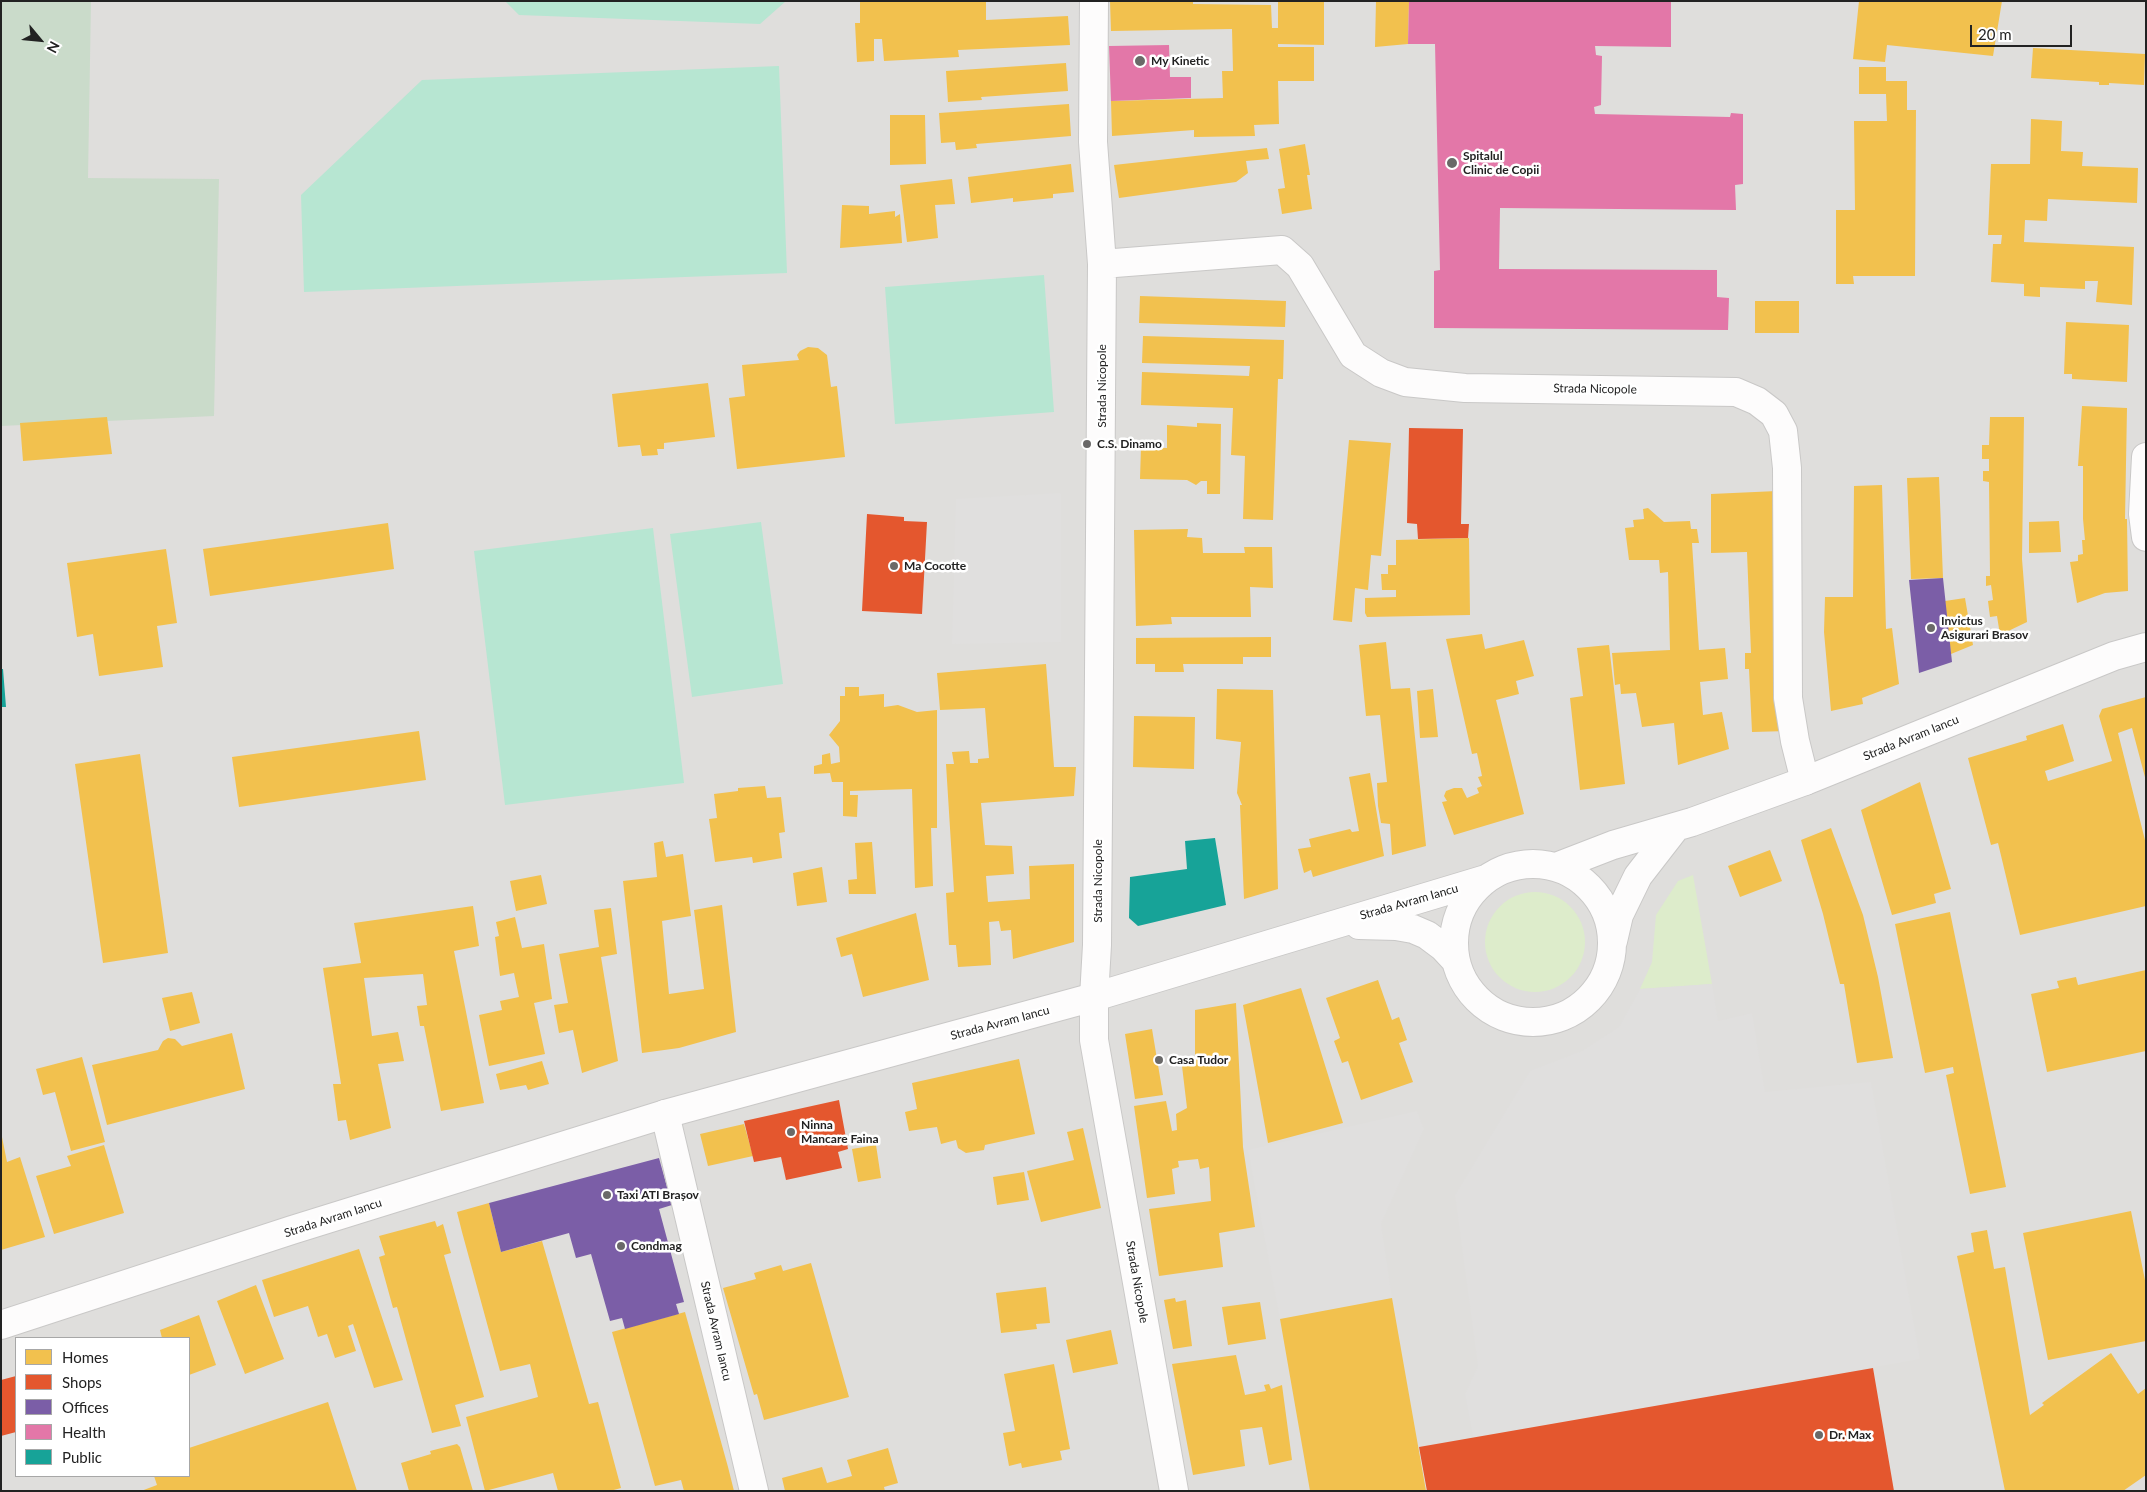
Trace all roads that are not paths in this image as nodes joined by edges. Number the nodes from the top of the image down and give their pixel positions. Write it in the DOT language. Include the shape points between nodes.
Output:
graph roads {
  1 [pos="1094,1"];
  2 [pos="1102,264"];
  3 [pos="2146,458"];
  4 [pos="2146,538"];
  5 [pos="2146,648"];
  6 [pos="1805,781"];
  7 [pos="1676,827"];
  8 [pos="1556,867"];
  9 [pos="1486,879"];
  10 [pos="1332,925"];
  11 [pos="1613,942"];
  12 [pos="1456,962"];
  13 [pos="1094,997"];
  14 [pos="665,1114"];
  15 [pos="1,1325"];
  16 [pos="754,1491"];
  17 [pos="1174,1491"];
  1 -- 2 [label="street, Strada Nicopole" via="1093,142"];
  2 -- 6 [label="street, Strada Nicopole" via="1282,250 1300,266 1353,355 1381,373 1405,382 1465,388 1736,392 1757,401 1774,414 1783,431 1787,468 1788,698"];
  2 -- 13 [label="street, Strada Nicopole" via="1098,945"];
  3 -- 4 [label="street" via="2143,514"];
  5 -- 6 [label="street, Strada Avram Iancu" via="2114,656"];
  6 -- 7 [label="street, Strada Avram Iancu"];
  7 -- 8 [label="street, Strada Avram Iancu" via="1613,845"];
  7 -- 11 [label="street" via="1638,876 1619,915"];
  8 -- 9 [label="street" via="1536,864 1515,866"];
  8 -- 11 [label="street" via="1581,880 1601,901"];
  9 -- 10 [label="street, Strada Avram Iancu"];
  9 -- 12 [label="street" via="1468,898 1459,916 1454,935"];
  10 -- 12 [label="street, Strada Avram Iancu" via="1413,929 1443,947"];
  10 -- 13 [label="street, Strada Avram Iancu"];
  11 -- 12 [label="street" via="1608,969 1595,993 1586,1004 1549,1021 1518,1021 1490,1010 1468,989"];
  13 -- 14 [label="street, Strada Avram Iancu"];
  13 -- 17 [label="street, Strada Nicopole" via="1094,1040"];
  14 -- 15 [label="street, Strada Avram Iancu"];
  14 -- 16 [label="street, Strada Avram Iancu"];
}
